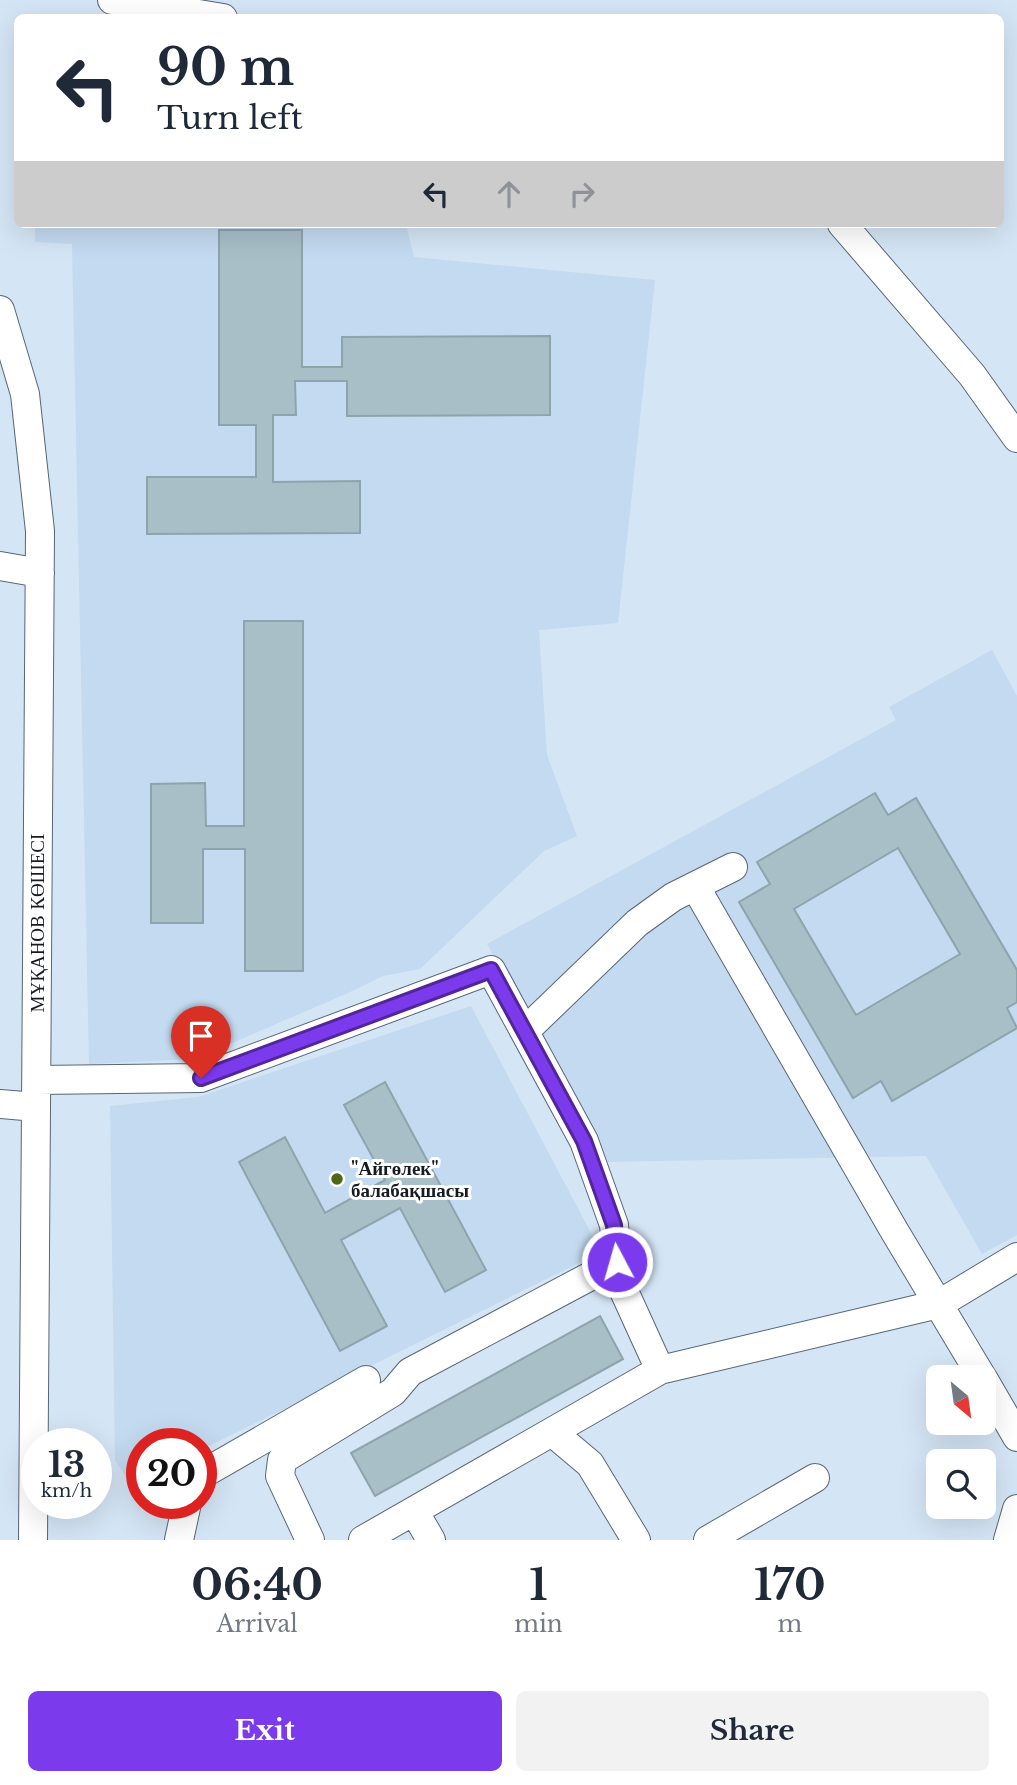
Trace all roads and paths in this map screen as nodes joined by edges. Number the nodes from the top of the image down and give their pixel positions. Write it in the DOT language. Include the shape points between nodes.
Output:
graph roads {
  1 [pos="112,0"];
  2 [pos="198,14"];
  3 [pos="845,228"];
  4 [pos="0,310"];
  5 [pos="1017,439"];
  6 [pos="0,566"];
  7 [pos="40,573"];
  8 [pos="733,867"];
  9 [pos="695,886"];
  10 [pos="525,1031"];
  11 [pos="36,1093"];
  12 [pos="0,1104"];
  13 [pos="1017,1257"];
  14 [pos="617,1262"];
  15 [pos="939,1304"];
  16 [pos="975,1365"];
  17 [pos="660,1370"];
  18 [pos="366,1380"];
  19 [pos="996,1401"];
  20 [pos="552,1432"];
  21 [pos="1017,1437"];
  22 [pos="217,1466"];
  23 [pos="816,1478"];
  24 [pos="1017,1510"];
  25 [pos="414,1511"];
  26 [pos="184,1519"];
  27 [pos="299,1535"];
  28 [pos="33,1540"];
  29 [pos="179,1540"];
  30 [pos="363,1540"];
  31 [pos="431,1540"];
  32 [pos="635,1540"];
  33 [pos="708,1540"];
  34 [pos="1008,1540"];
  1 -- 2 [label="street"];
  3 -- 5 [label="street" via="972,375"];
  4 -- 7 [label="street, МҰҚАНОВ КӨШЕСІ" via="25,394 40,531"];
  6 -- 7 [label="street"];
  7 -- 11 [label="street, МҰҚАНОВ КӨШЕСІ"];
  8 -- 9 [label="street"];
  9 -- 10 [label="street" via="637,923"];
  9 -- 15 [label="street"];
  10 -- 11 [label="street" via="491,970 201,1078"];
  10 -- 14 [label="street" via="584,1141 614,1225"];
  11 -- 12 [label="street"];
  11 -- 28 [label="street, МҰҚАНОВ КӨШЕСІ"];
  13 -- 15 [label="street"];
  14 -- 17 [label="street" via="619,1280"];
  14 -- 27 [label="street" via="410,1372 393,1392 282,1460 280,1476"];
  15 -- 16 [label="street"];
  15 -- 17 [label="street"];
  17 -- 20 [label="street"];
  18 -- 22 [label="street"];
  19 -- 21 [label="street"];
  20 -- 25 [label="street"];
  20 -- 32 [label="street" via="590,1464"];
  23 -- 33 [label="street"];
  24 -- 34 [label="street"];
  25 -- 30 [label="street"];
  25 -- 31 [label="street"];
  26 -- 29 [label="street"];
}
